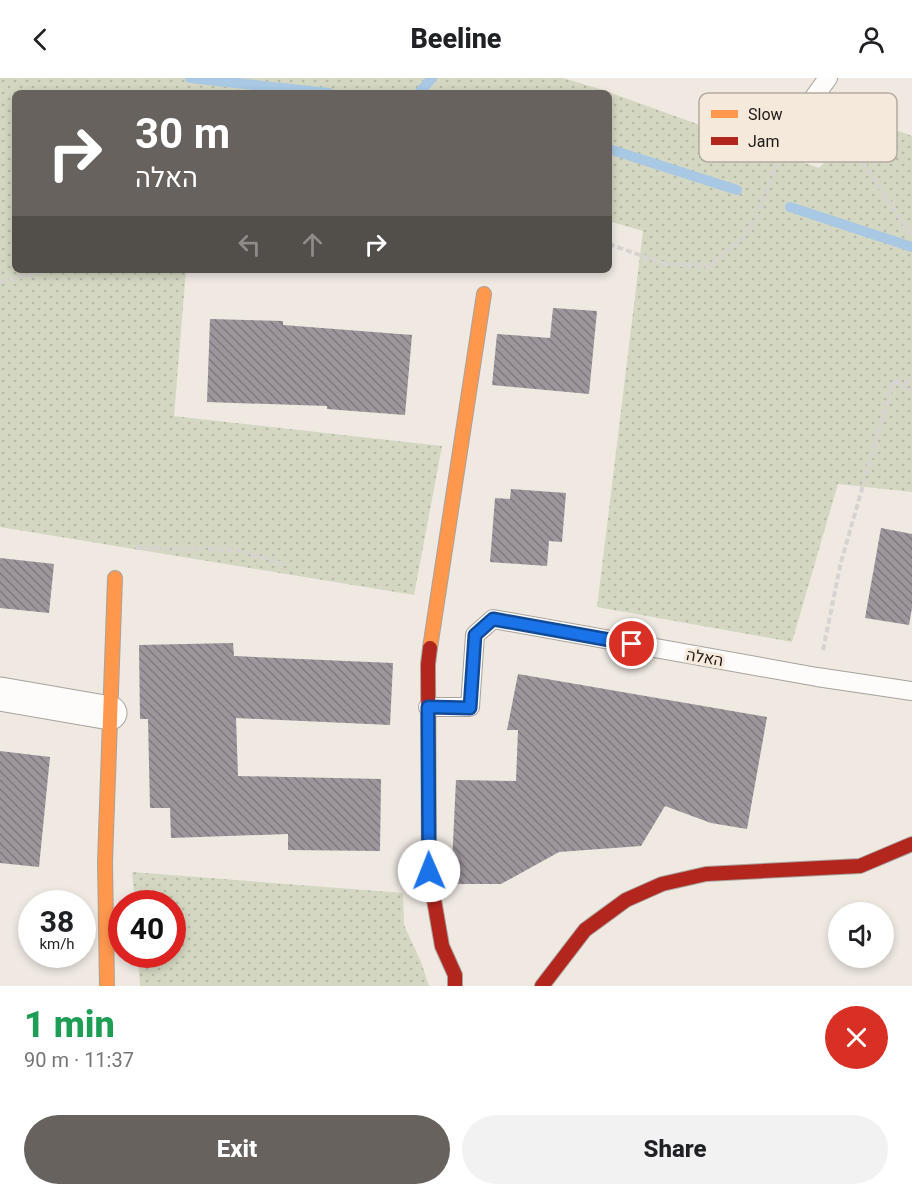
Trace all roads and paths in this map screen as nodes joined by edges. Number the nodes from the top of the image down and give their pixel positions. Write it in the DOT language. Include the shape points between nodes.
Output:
graph roads {
  1 [pos="777,162"];
  2 [pos="862,162"];
  3 [pos="912,236"];
  4 [pos="612,245"];
  5 [pos="37,273"];
  6 [pos="0,282"];
  7 [pos="484,294"];
  8 [pos="893,381"];
  9 [pos="912,382"];
  10 [pos="912,390"];
  11 [pos="135,548"];
  12 [pos="286,565"];
  13 [pos="115,579"];
  14 [pos="817,677"];
  15 [pos="912,691"];
  16 [pos="0,694"];
  17 [pos="428,707"];
  18 [pos="110,713"];
  19 [pos="912,844"];
  20 [pos="107,986"];
  21 [pos="455,986"];
  22 [pos="542,986"];
  1 -- 4 [label="path" via="755,219 741,240 710,266 665,264"];
  2 -- 3 [label="path"];
  5 -- 6 [label="path"];
  7 -- 17 [label="street" via="428,664"];
  8 -- 9 [label="path"];
  8 -- 10 [label="path"];
  8 -- 14 [label="path" via="841,562"];
  11 -- 12 [label="path" via="239,550"];
  13 -- 18 [label="street"];
  14 -- 15 [label="lane, האלה"];
  14 -- 17 [label="lane, האלה" via="493,619 475,635 470,708"];
  16 -- 18 [label="street"];
  17 -- 21 [label="street" via="429,871 442,946 455,975"];
  18 -- 20 [label="street" via="105,862"];
  19 -- 22 [label="street" via="861,866 706,874 662,884 626,900 585,930"];
}
